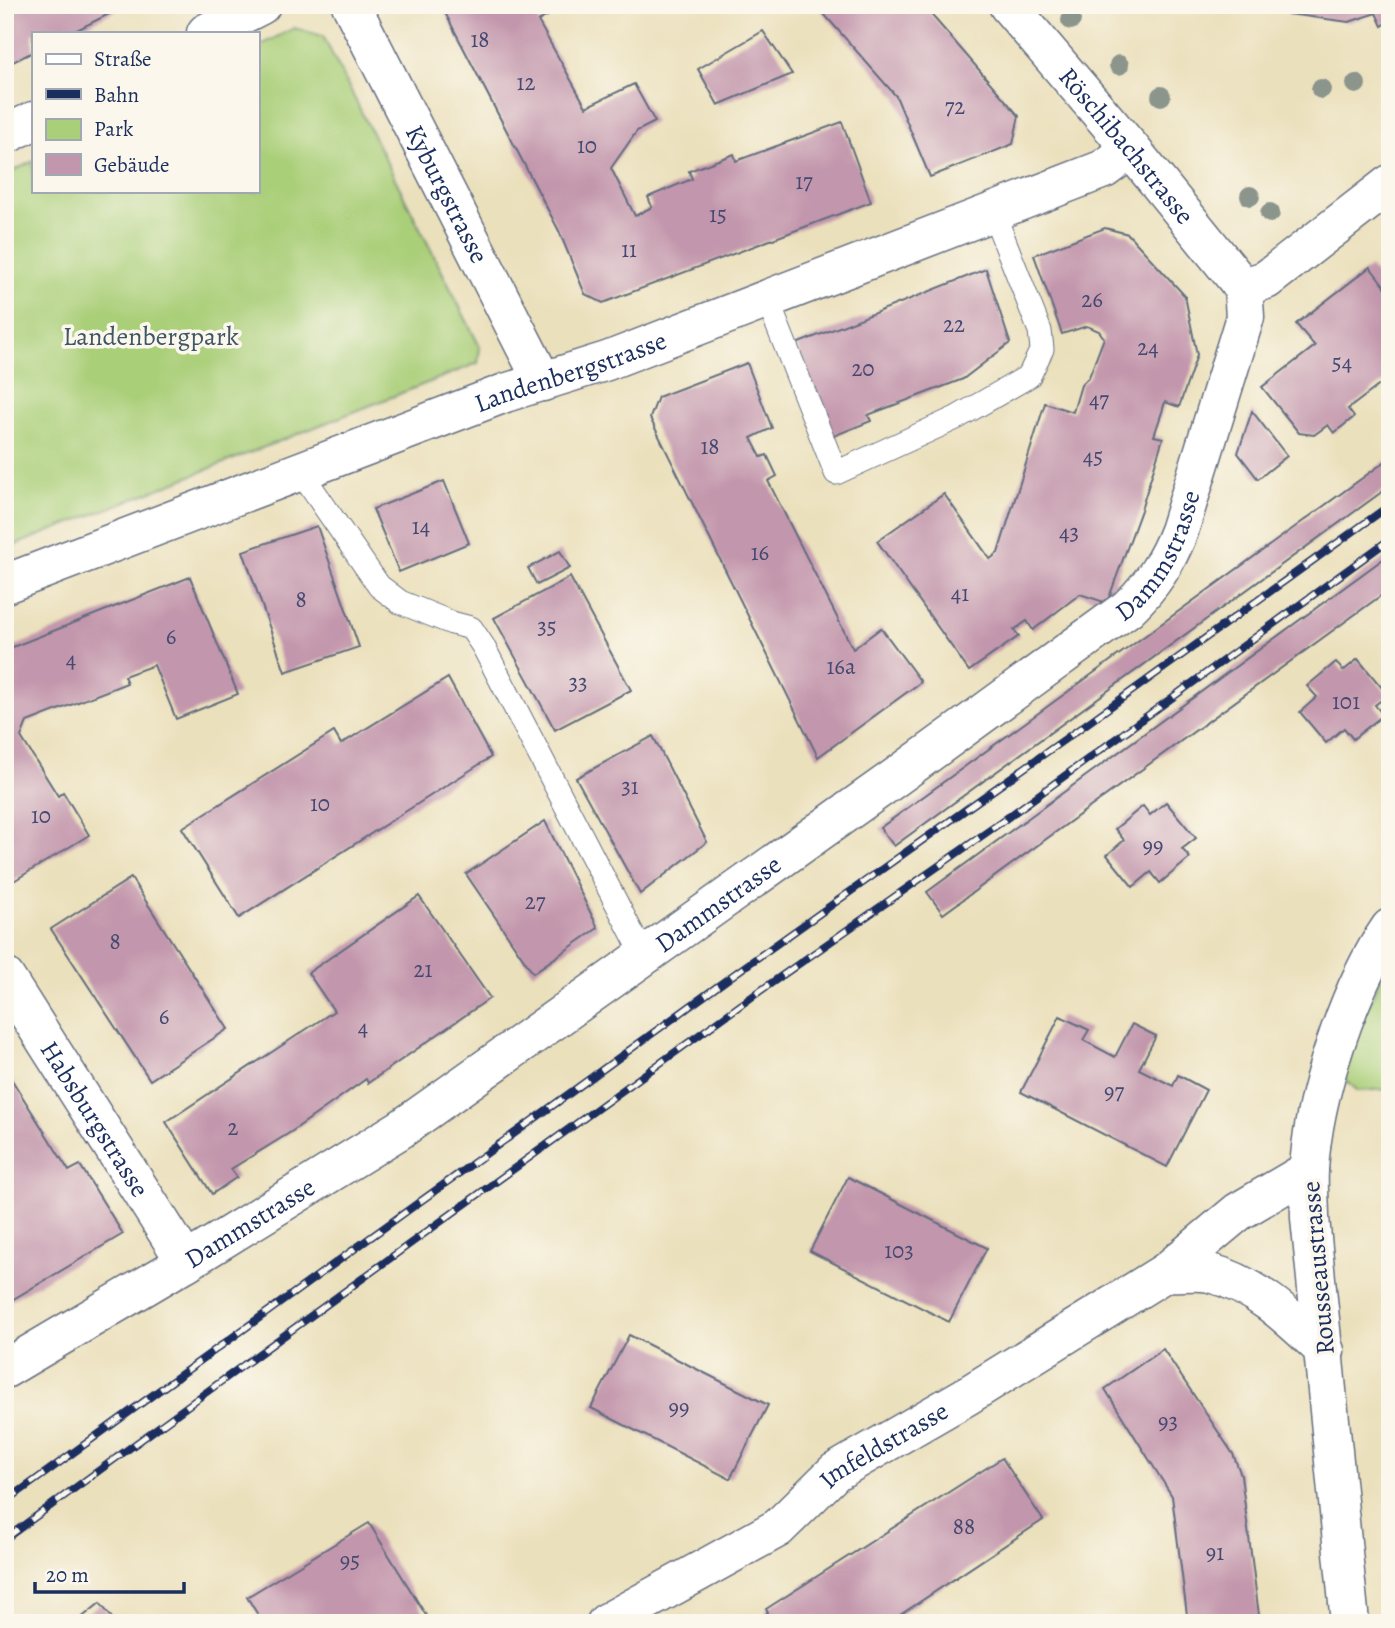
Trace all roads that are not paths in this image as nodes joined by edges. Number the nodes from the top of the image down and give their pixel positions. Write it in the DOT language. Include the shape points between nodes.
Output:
graph roads {
  1 [pos="261,5"];
  2 [pos="351,5"];
  3 [pos="1008,5"];
  4 [pos="208,32"];
  5 [pos="32,122"];
  6 [pos="5,135"];
  7 [pos="1131,149"];
  8 [pos="1390,184"];
  9 [pos="993,212"];
  10 [pos="1243,287"];
  11 [pos="767,299"];
  12 [pos="543,383"];
  13 [pos="300,471"];
  14 [pos="5,584"];
  15 [pos="1390,928"];
  16 [pos="644,956"];
  17 [pos="5,977"];
  18 [pos="1309,1170"];
  19 [pos="186,1262"];
  20 [pos="1166,1272"];
  21 [pos="1325,1351"];
  22 [pos="5,1369"];
  23 [pos="606,1623"];
  24 [pos="1350,1623"];
  1 -- 4 [label="street"];
  2 -- 12 [label="street, Kyburgstrasse"];
  3 -- 7 [label="street, Röschibachstrasse"];
  5 -- 6 [label="street"];
  7 -- 9 [label="street, Landenbergstrasse" via="1104,169"];
  7 -- 10 [label="street, Röschibachstrasse"];
  8 -- 10 [label="street" via="1266,280"];
  9 -- 11 [label="street, Landenbergstrasse"];
  9 -- 11 [label="lane" via="1040,331 1042,349 1029,376 956,418 836,473"];
  10 -- 16 [label="street, Dammstrasse" via="1245,317 1182,522 1171,551 1147,589 1091,637"];
  11 -- 12 [label="street, Landenbergstrasse"];
  12 -- 13 [label="street, Landenbergstrasse" via="505,393"];
  13 -- 14 [label="street, Landenbergstrasse"];
  13 -- 16 [label="lane" via="379,586 400,602 471,628"];
  15 -- 18 [label="street, Rousseaustrasse" via="1344,1017 1318,1104"];
  16 -- 19 [label="street, Dammstrasse" via="401,1129"];
  17 -- 19 [label="street, Habsburgstrasse"];
  18 -- 20 [label="street, Imfeldstrasse" via="1238,1212"];
  18 -- 21 [label="street, Rousseaustrasse"];
  19 -- 22 [label="street, Dammstrasse"];
  20 -- 21 [label="street" via="1209,1273 1246,1288 1281,1309"];
  20 -- 23 [label="street, Imfeldstrasse" via="835,1472 778,1528"];
  21 -- 24 [label="street, Rousseaustrasse"];
}
